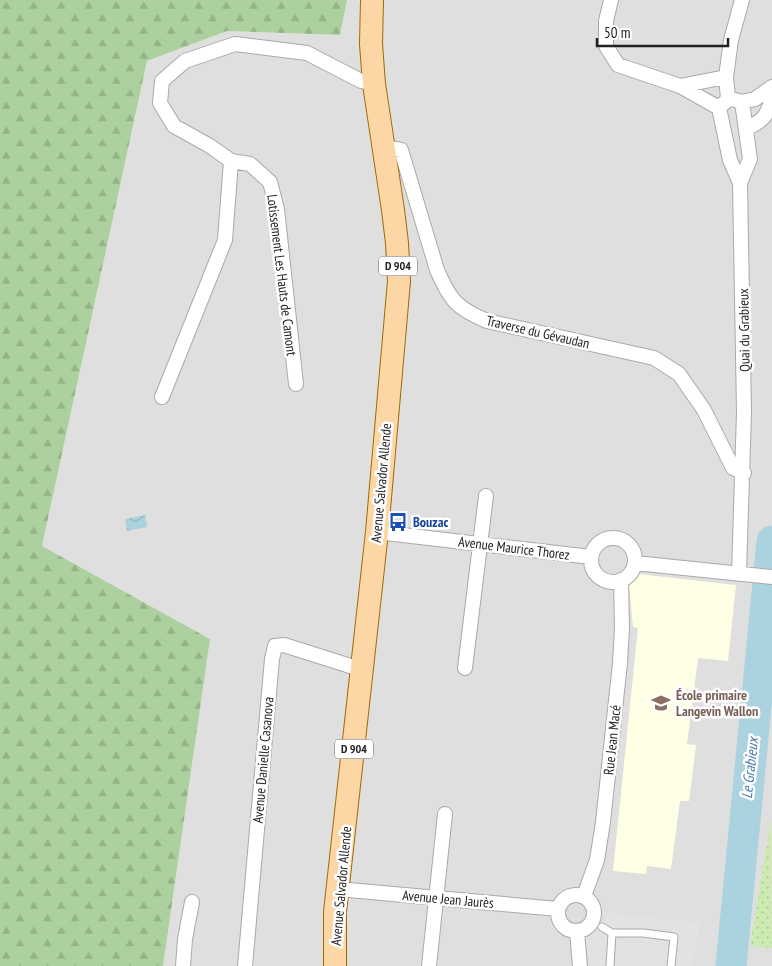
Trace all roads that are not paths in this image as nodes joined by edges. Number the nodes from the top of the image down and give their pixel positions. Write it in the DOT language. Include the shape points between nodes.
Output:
graph roads {
  1 [pos="372,0"];
  2 [pos="611,0"];
  3 [pos="742,0"];
  4 [pos="726,77"];
  5 [pos="374,84"];
  6 [pos="680,86"];
  7 [pos="772,87"];
  8 [pos="772,99"];
  9 [pos="742,102"];
  10 [pos="724,103"];
  11 [pos="747,128"];
  12 [pos="384,147"];
  13 [pos="231,161"];
  14 [pos="740,183"];
  15 [pos="296,384"];
  16 [pos="162,397"];
  17 [pos="744,474"];
  18 [pos="486,496"];
  19 [pos="377,532"];
  20 [pos="480,544"];
  21 [pos="591,557"];
  22 [pos="635,563"];
  23 [pos="745,574"];
  24 [pos="772,578"];
  25 [pos="620,580"];
  26 [pos="466,668"];
  27 [pos="362,670"];
  28 [pos="445,814"];
  29 [pos="338,889"];
  30 [pos="584,896"];
  31 [pos="437,898"];
  32 [pos="192,902"];
  33 [pos="558,909"];
  34 [pos="602,927"];
  35 [pos="577,932"];
  36 [pos="183,966"];
  37 [pos="245,966"];
  38 [pos="335,966"];
  39 [pos="429,966"];
  40 [pos="580,966"];
  41 [pos="610,966"];
  42 [pos="671,966"];
  1 -- 5 [label="main road, Avenue Salvador Allende / D 904"];
  2 -- 6 [label="street" via="606,21 606,46 618,65"];
  3 -- 4 [label="street" via="731,40"];
  4 -- 6 [label="street"];
  4 -- 10 [label="street"];
  5 -- 12 [label="main road, Avenue Salvador Allende / D 904"];
  5 -- 13 [label="street, Lotissement Les Hauts de Camont" via="307,53 235,44 185,61 162,81 160,103 174,126"];
  6 -- 10 [label="street"];
  7 -- 9 [label="street" via="755,99"];
  8 -- 11 [label="street" via="768,114"];
  9 -- 10 [label="street"];
  9 -- 11 [label="street, Quai du Grabieux"];
  10 -- 14 [label="street" via="730,160"];
  11 -- 14 [label="street, Quai du Grabieux" via="750,159"];
  12 -- 17 [label="street, Traverse du Gévaudan" via="401,150 437,270 455,304 487,321 654,358 679,374 704,410 732,468"];
  12 -- 19 [label="main road, Avenue Salvador Allende / D 904" via="399,281"];
  13 -- 15 [label="street, Lotissement Les Hauts de Camont" via="250,164 270,182 277,209"];
  13 -- 16 [label="street" via="225,240"];
  14 -- 17 [label="street, Quai du Grabieux"];
  17 -- 23 [label="street, Quai du Grabieux"];
  18 -- 20 [label="street"];
  19 -- 20 [label="street, Avenue Maurice Thorez"];
  19 -- 27 [label="main road, Avenue Salvador Allende / D 904"];
  20 -- 21 [label="street, Avenue Maurice Thorez"];
  20 -- 26 [label="street"];
  21 -- 22 [label="street" via="602,540 616,538 628,544"];
  21 -- 25 [label="street" via="599,577"];
  22 -- 23 [label="street"];
  22 -- 25 [label="street" via="630,574"];
  23 -- 24 [label="street"];
  25 -- 30 [label="street, Rue Jean Macé" via="620,663 604,812 597,860"];
  27 -- 29 [label="main road, Avenue Salvador Allende / D 904"];
  27 -- 37 [label="street, Avenue Danielle Casanova" via="284,645 275,646"];
  28 -- 31 [label="street"];
  29 -- 31 [label="street, Avenue Jean Jaurès"];
  29 -- 38 [label="main road, Avenue Salvador Allende / D 904"];
  30 -- 33 [label="street" via="568,896"];
  30 -- 34 [label="street" via="590,901"];
  31 -- 33 [label="street, Avenue Jean Jaurès"];
  31 -- 39 [label="street"];
  32 -- 36 [label="street"];
  33 -- 35 [label="street" via="559,922 564,928"];
  34 -- 35 [label="street"];
  34 -- 41 [label="lane"];
  34 -- 42 [label="lane" via="674,938"];
  35 -- 40 [label="street"];
}
